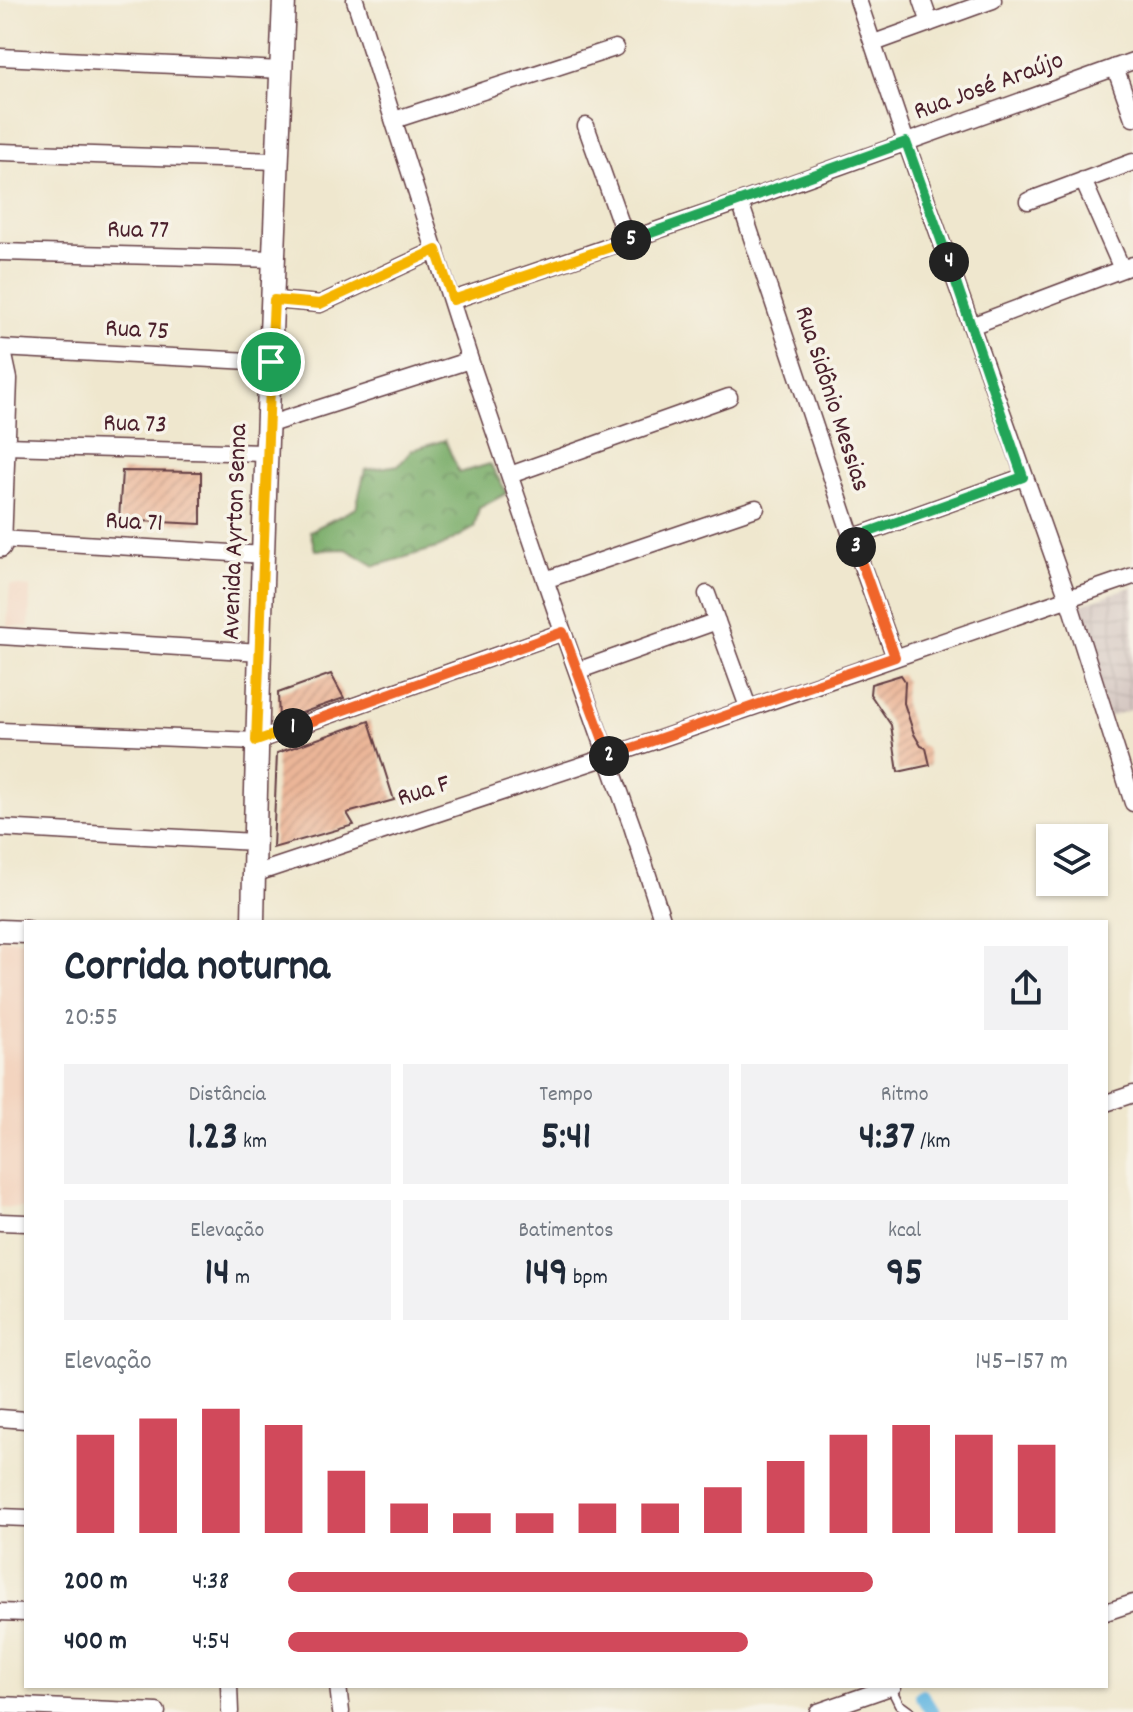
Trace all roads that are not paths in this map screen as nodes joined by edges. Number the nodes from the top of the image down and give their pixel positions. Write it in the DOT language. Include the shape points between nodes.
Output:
graph roads {
  1 [pos="284,0"];
  2 [pos="355,0"];
  3 [pos="858,0"];
  4 [pos="922,0"];
  5 [pos="993,0"];
  6 [pos="930,23"];
  7 [pos="874,43"];
  8 [pos="615,48"];
  9 [pos="0,57"];
  10 [pos="1133,61"];
  11 [pos="1115,67"];
  12 [pos="282,70"];
  13 [pos="1133,118"];
  14 [pos="394,120"];
  15 [pos="586,126"];
  16 [pos="906,142"];
  17 [pos="0,152"];
  18 [pos="277,161"];
  19 [pos="1133,162"];
  20 [pos="1083,180"];
  21 [pos="1028,201"];
  22 [pos="740,202"];
  23 [pos="627,241"];
  24 [pos="436,250"];
  25 [pos="0,252"];
  26 [pos="275,259"];
  27 [pos="1128,267"];
  28 [pos="274,300"];
  29 [pos="453,300"];
  30 [pos="971,326"];
  31 [pos="0,349"];
  32 [pos="470,360"];
  33 [pos="271,362"];
  34 [pos="729,397"];
  35 [pos="267,425"];
  36 [pos="4,446"];
  37 [pos="266,453"];
  38 [pos="510,475"];
  39 [pos="1023,477"];
  40 [pos="756,508"];
  41 [pos="852,538"];
  42 [pos="0,539"];
  43 [pos="0,546"];
  44 [pos="265,555"];
  45 [pos="1133,576"];
  46 [pos="545,580"];
  47 [pos="707,594"];
  48 [pos="1068,598"];
  49 [pos="717,621"];
  50 [pos="563,632"];
  51 [pos="0,636"];
  52 [pos="261,652"];
  53 [pos="895,657"];
  54 [pos="577,671"];
  55 [pos="748,707"];
  56 [pos="0,731"];
  57 [pos="256,741"];
  58 [pos="608,756"];
  59 [pos="1133,803"];
  60 [pos="0,828"];
  61 [pos="254,842"];
  62 [pos="254,874"];
  63 [pos="253,920"];
  64 [pos="662,920"];
  65 [pos="0,931"];
  66 [pos="24,932"];
  67 [pos="1133,1094"];
  68 [pos="1108,1102"];
  69 [pos="0,1222"];
  70 [pos="24,1223"];
  71 [pos="0,1418"];
  72 [pos="24,1420"];
  73 [pos="0,1517"];
  74 [pos="24,1518"];
  75 [pos="1133,1603"];
  76 [pos="1108,1611"];
  77 [pos="0,1612"];
  78 [pos="24,1613"];
  79 [pos="229,1688"];
  80 [pos="338,1688"];
  81 [pos="886,1688"];
  82 [pos="893,1688"];
  83 [pos="0,1705"];
  84 [pos="157,1712"];
  85 [pos="230,1712"];
  86 [pos="341,1712"];
  87 [pos="818,1712"];
  88 [pos="910,1712"];
  1 -- 12 [label="street, Avenida Ayrton Senna"];
  2 -- 14 [label="street"];
  3 -- 7 [label="street"];
  4 -- 6 [label="street"];
  5 -- 6 [label="street"];
  6 -- 7 [label="street"];
  7 -- 16 [label="street"];
  8 -- 14 [label="street"];
  9 -- 12 [label="street"];
  10 -- 11 [label="street, Rua José Araújo"];
  11 -- 13 [label="street"];
  11 -- 16 [label="street, Rua José Araújo"];
  12 -- 18 [label="street, Avenida Ayrton Senna"];
  14 -- 24 [label="street"];
  15 -- 23 [label="street"];
  16 -- 22 [label="street, Rua José Araújo"];
  16 -- 30 [label="street"];
  17 -- 18 [label="street"];
  18 -- 26 [label="street, Avenida Ayrton Senna"];
  19 -- 20 [label="street"];
  20 -- 21 [label="street"];
  20 -- 27 [label="street"];
  22 -- 23 [label="street, Rua José Araújo"];
  22 -- 41 [label="street, Rua Sidônio Messias"];
  23 -- 29 [label="street, Rua José Araújo"];
  24 -- 28 [label="street" via="320,304"];
  24 -- 29 [label="street"];
  25 -- 26 [label="street, Rua 77"];
  26 -- 28 [label="street, Avenida Ayrton Senna"];
  27 -- 30 [label="street"];
  28 -- 33 [label="street, Avenida Ayrton Senna"];
  29 -- 32 [label="street"];
  30 -- 39 [label="street"];
  31 -- 33 [label="street, Rua 75"];
  31 -- 36 [label="street" via="6,379"];
  32 -- 35 [label="street"];
  32 -- 38 [label="street"];
  33 -- 35 [label="street, Avenida Ayrton Senna"];
  34 -- 38 [label="street"];
  35 -- 37 [label="street, Avenida Ayrton Senna"];
  36 -- 37 [label="street, Rua 73"];
  36 -- 42 [label="street"];
  37 -- 44 [label="street, Avenida Ayrton Senna"];
  38 -- 46 [label="street"];
  39 -- 41 [label="street"];
  39 -- 48 [label="street"];
  40 -- 46 [label="street"];
  41 -- 53 [label="street, Rua Sidônio Messias"];
  42 -- 43 [label="street"];
  42 -- 44 [label="street, Rua 71"];
  44 -- 52 [label="street, Avenida Ayrton Senna"];
  45 -- 48 [label="street, Rua F"];
  46 -- 50 [label="street"];
  47 -- 49 [label="street"];
  48 -- 53 [label="street, Rua F"];
  48 -- 59 [label="street"];
  49 -- 54 [label="street"];
  49 -- 55 [label="street"];
  50 -- 54 [label="street"];
  50 -- 57 [label="street"];
  51 -- 52 [label="street"];
  52 -- 57 [label="street, Avenida Ayrton Senna"];
  53 -- 55 [label="street, Rua F"];
  54 -- 58 [label="street"];
  55 -- 58 [label="street, Rua F"];
  56 -- 57 [label="street"];
  57 -- 61 [label="street, Avenida Ayrton Senna"];
  58 -- 62 [label="street, Rua F"];
  58 -- 64 [label="street"];
  60 -- 61 [label="street"];
  61 -- 62 [label="street, Avenida Ayrton Senna"];
  62 -- 63 [label="street, Avenida Ayrton Senna"];
  65 -- 66 [label="street"];
  67 -- 68 [label="street"];
  69 -- 70 [label="street"];
  71 -- 72 [label="street"];
  73 -- 74 [label="street"];
  75 -- 76 [label="street"];
  77 -- 78 [label="street"];
  79 -- 85 [label="street"];
  80 -- 86 [label="street"];
  81 -- 87 [label="street"];
  82 -- 88 [label="lane" via="899,1704"];
  83 -- 84 [label="street"];
}
